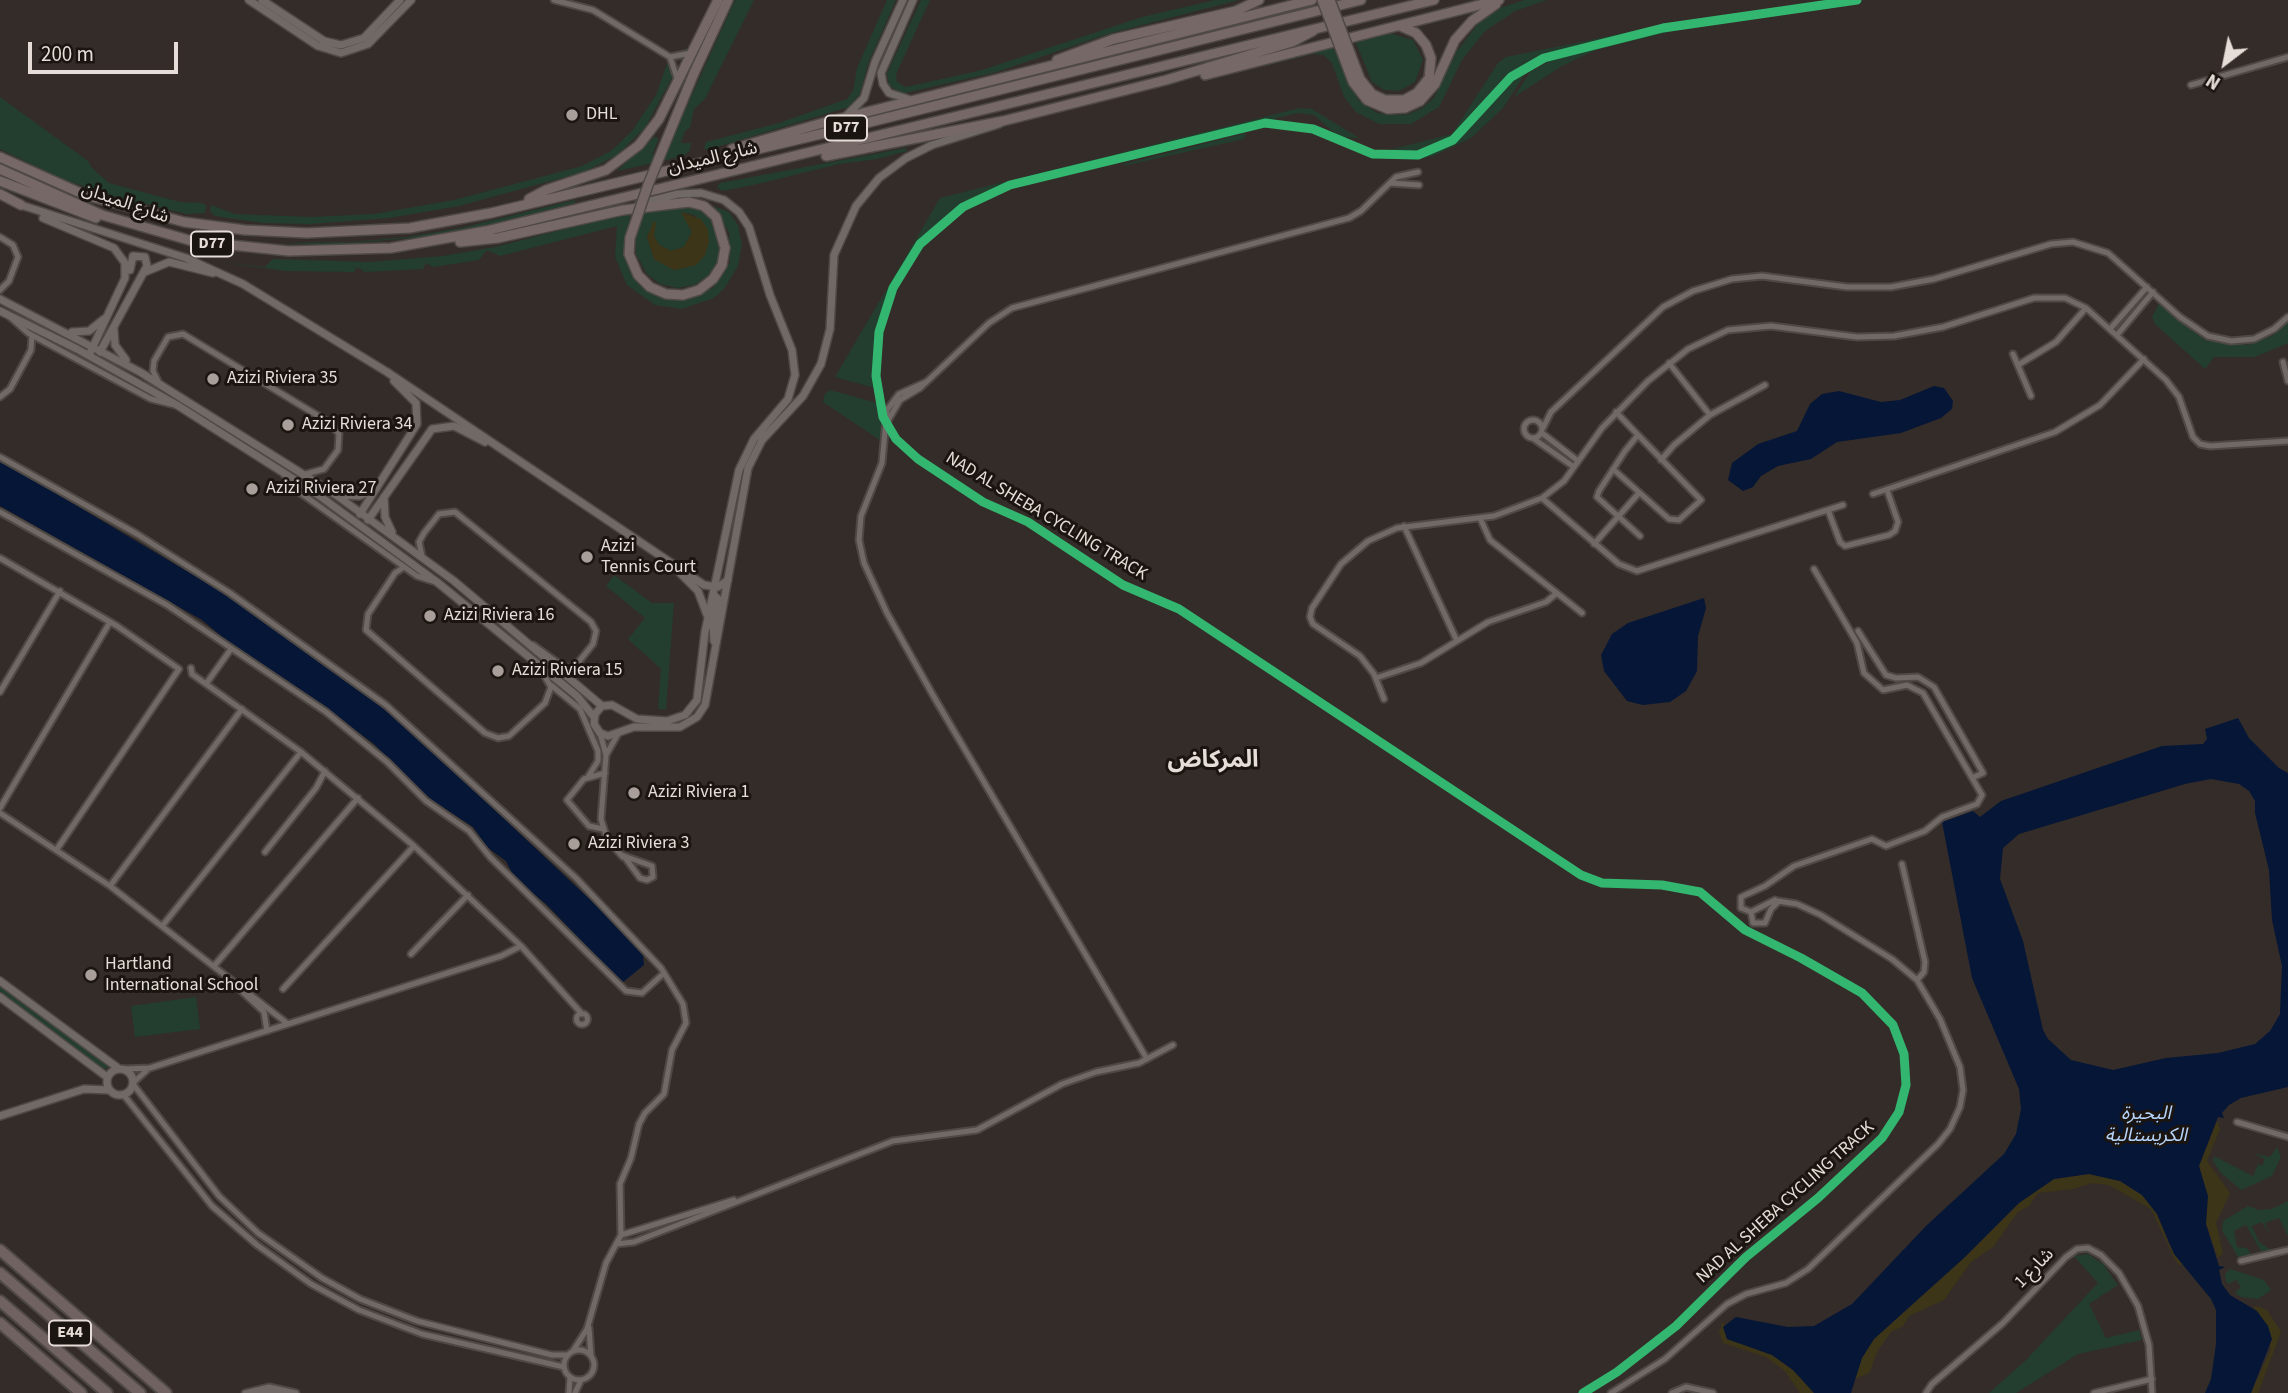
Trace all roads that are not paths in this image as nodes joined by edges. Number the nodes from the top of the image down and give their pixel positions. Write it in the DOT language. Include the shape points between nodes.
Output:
graph roads {
  1 [pos="249,0"];
  2 [pos="262,0"];
  3 [pos="400,0"];
  4 [pos="411,0"];
  5 [pos="554,0"];
  6 [pos="583,0"];
  7 [pos="718,0"];
  8 [pos="728,0"];
  9 [pos="903,0"];
  10 [pos="913,0"];
  11 [pos="1259,0"];
  12 [pos="1312,0"];
  13 [pos="1322,0"];
  14 [pos="1330,0"];
  15 [pos="1361,0"];
  16 [pos="1434,0"];
  17 [pos="1502,0"];
  18 [pos="571,2"];
  19 [pos="593,10"];
  20 [pos="1398,26"];
  21 [pos="1318,27"];
  22 [pos="355,47"];
  23 [pos="692,52"];
  24 [pos="670,57"];
  25 [pos="2288,57"];
  26 [pos="1023,73"];
  27 [pos="1166,80"];
  28 [pos="1432,81"];
  29 [pos="676,85"];
  30 [pos="2191,85"];
  31 [pos="936,95"];
  32 [pos="843,118"];
  33 [pos="1003,121"];
  34 [pos="0,157"];
  35 [pos="772,162"];
  36 [pos="670,168"];
  37 [pos="0,169"];
  38 [pos="1419,173"];
  39 [pos="0,181"];
  40 [pos="1390,183"];
  41 [pos="1419,185"];
  42 [pos="0,194"];
  43 [pos="21,205"];
  44 [pos="522,205"];
  45 [pos="623,210"];
  46 [pos="120,222"];
  47 [pos="0,237"];
  48 [pos="437,241"];
  49 [pos="142,275"];
  50 [pos="225,275"];
  51 [pos="2147,287"];
  52 [pos="0,290"];
  53 [pos="119,292"];
  54 [pos="2153,292"];
  55 [pos="0,299"];
  56 [pos="113,308"];
  57 [pos="2086,308"];
  58 [pos="2127,309"];
  59 [pos="4,312"];
  60 [pos="2134,315"];
  61 [pos="2288,317"];
  62 [pos="114,326"];
  63 [pos="2110,329"];
  64 [pos="64,330"];
  65 [pos="32,335"];
  66 [pos="2117,335"];
  67 [pos="97,348"];
  68 [pos="2013,354"];
  69 [pos="92,357"];
  70 [pos="2144,359"];
  71 [pos="2283,362"];
  72 [pos="1669,363"];
  73 [pos="2018,365"];
  74 [pos="2287,371"];
  75 [pos="140,372"];
  76 [pos="387,372"];
  77 [pos="2288,382"];
  78 [pos="159,383"];
  79 [pos="1765,385"];
  80 [pos="2031,396"];
  81 [pos="0,397"];
  82 [pos="177,405"];
  83 [pos="1551,412"];
  84 [pos="1616,412"];
  85 [pos="1710,415"];
  86 [pos="1534,420"];
  87 [pos="1542,431"];
  88 [pos="1638,435"];
  89 [pos="1534,439"];
  90 [pos="2288,441"];
  91 [pos="496,445"];
  92 [pos="1560,453"];
  93 [pos="0,457"];
  94 [pos="1661,460"];
  95 [pos="1576,464"];
  96 [pos="1613,469"];
  97 [pos="282,470"];
  98 [pos="306,474"];
  99 [pos="377,489"];
  100 [pos="1887,490"];
  101 [pos="1639,493"];
  102 [pos="385,494"];
  103 [pos="1874,494"];
  104 [pos="336,495"];
  105 [pos="1542,498"];
  106 [pos="1843,505"];
  107 [pos="1828,510"];
  108 [pos="0,512"];
  109 [pos="361,513"];
  110 [pos="1618,517"];
  111 [pos="369,518"];
  112 [pos="1480,518"];
  113 [pos="356,521"];
  114 [pos="363,526"];
  115 [pos="1404,526"];
  116 [pos="394,536"];
  117 [pos="1640,536"];
  118 [pos="1594,544"];
  119 [pos="422,556"];
  120 [pos="0,558"];
  121 [pos="670,562"];
  122 [pos="404,567"];
  123 [pos="1814,569"];
  124 [pos="728,580"];
  125 [pos="438,582"];
  126 [pos="714,590"];
  127 [pos="60,591"];
  128 [pos="1557,593"];
  129 [pos="1582,613"];
  130 [pos="708,618"];
  131 [pos="110,622"];
  132 [pos="1858,631"];
  133 [pos="1457,642"];
  134 [pos="530,644"];
  135 [pos="716,645"];
  136 [pos="231,649"];
  137 [pos="526,653"];
  138 [pos="191,668"];
  139 [pos="1376,678"];
  140 [pos="206,684"];
  141 [pos="551,685"];
  142 [pos="0,692"];
  143 [pos="1384,699"];
  144 [pos="602,706"];
  145 [pos="242,709"];
  146 [pos="623,713"];
  147 [pos="594,717"];
  148 [pos="620,732"];
  149 [pos="600,733"];
  150 [pos="301,752"];
  151 [pos="606,755"];
  152 [pos="325,771"];
  153 [pos="605,773"];
  154 [pos="588,777"];
  155 [pos="1974,778"];
  156 [pos="358,798"];
  157 [pos="0,810"];
  158 [pos="603,829"];
  159 [pos="414,846"];
  160 [pos="57,849"];
  161 [pos="265,852"];
  162 [pos="623,857"];
  163 [pos="1902,864"];
  164 [pos="110,886"];
  165 [pos="468,895"];
  166 [pos="1778,901"];
  167 [pos="1751,912"];
  168 [pos="163,925"];
  169 [pos="521,946"];
  170 [pos="411,954"];
  171 [pos="214,966"];
  172 [pos="664,973"];
  173 [pos="1917,980"];
  174 [pos="0,981"];
  175 [pos="233,981"];
  176 [pos="283,989"];
  177 [pos="0,997"];
  178 [pos="582,1014"];
  179 [pos="288,1024"];
  180 [pos="267,1031"];
  181 [pos="1173,1045"];
  182 [pos="1147,1059"];
  183 [pos="150,1068"];
  184 [pos="121,1069"];
  185 [pos="107,1078"];
  186 [pos="133,1083"];
  187 [pos="109,1090"];
  188 [pos="123,1094"];
  189 [pos="0,1114"];
  190 [pos="2237,1122"];
  191 [pos="2288,1137"];
  192 [pos="693,1215"];
  193 [pos="621,1235"];
  194 [pos="616,1244"];
  195 [pos="0,1250"];
  196 [pos="2288,1250"];
  197 [pos="2241,1261"];
  198 [pos="0,1273"];
  199 [pos="0,1301"];
  200 [pos="590,1322"];
  201 [pos="0,1323"];
  202 [pos="570,1353"];
  203 [pos="591,1356"];
  204 [pos="564,1367"];
  205 [pos="570,1377"];
  206 [pos="582,1379"];
  207 [pos="2152,1379"];
  208 [pos="81,1393"];
  209 [pos="107,1393"];
  210 [pos="140,1393"];
  211 [pos="166,1393"];
  212 [pos="245,1393"];
  213 [pos="258,1393"];
  214 [pos="284,1393"];
  215 [pos="296,1393"];
  216 [pos="569,1393"];
  217 [pos="575,1393"];
  218 [pos="1611,1393"];
  219 [pos="1672,1393"];
  220 [pos="1713,1393"];
  221 [pos="1926,1393"];
  222 [pos="2094,1393"];
  223 [pos="2152,1393"];
  1 -- 22 [label="street" via="323,49 341,53"];
  2 -- 22 [label="street" via="328,43"];
  3 -- 22 [label="street"];
  4 -- 22 [label="street" via="368,44"];
  5 -- 18 [label="street"];
  6 -- 19 [label="street"];
  7 -- 23 [label="main road"];
  8 -- 45 [label="main road, bridge" via="642,201 630,239 629,254 638,275 666,294 699,290 713,279 725,248 719,222 708,209 684,202"];
  9 -- 32 [label="street" via="864,98"];
  10 -- 31 [label="street" via="882,65 881,80 886,90 899,98"];
  11 -- 26 [label="main road" via="1236,11 1101,43"];
  12 -- 26 [label="main road"];
  13 -- 28 [label="main road, bridge" via="1353,82 1367,100 1388,109 1405,108 1420,101"];
  14 -- 28 [label="main road, bridge" via="1360,79 1372,94 1385,100 1404,100"];
  15 -- 36 [label="main road, شارع الميدان / D77" via="936,107"];
  16 -- 21 [label="main road, شارع الميدان / D77"];
  17 -- 20 [label="main road"];
  17 -- 28 [label="main road" via="1460,34"];
  18 -- 19 [label="street"];
  19 -- 24 [label="street"];
  20 -- 27 [label="main road" via="1184,81"];
  20 -- 28 [label="main road" via="1416,33 1426,44"];
  21 -- 27 [label="main road" via="1292,42"];
  21 -- 35 [label="main road, شارع الميدان / D77"];
  23 -- 24 [label="street"];
  23 -- 29 [label="main road"];
  24 -- 29 [label="street" via="677,71"];
  25 -- 30 [label="street"];
  26 -- 31 [label="main road"];
  27 -- 33 [label="main road"];
  29 -- 44 [label="main road" via="655,126 627,156 599,173 540,192"];
  31 -- 32 [label="main road"];
  32 -- 36 [label="main road"];
  33 -- 35 [label="main road" via="804,160"];
  33 -- 124 [label="street" via="906,158 879,178 850,216 832,266 831,320 824,356 808,388 767,434 751,461"];
  34 -- 44 [label="main road, شارع الميدان / D77" via="124,208 245,230 389,230"];
  35 -- 48 [label="main road, شارع الميدان / D77"];
  36 -- 44 [label="main road, شارع الميدان / D77"];
  37 -- 46 [label="main road, شارع الميدان / D77"];
  38 -- 40 [label="street" via="1399,176"];
  39 -- 46 [label="main road" via="79,213"];
  40 -- 41 [label="street"];
  40 -- 182 [label="street" via="1349,218 1012,308 979,330 896,405 886,425 882,463 859,524 867,571 934,697"];
  42 -- 43 [label="main road"];
  43 -- 50 [label="street" via="187,258"];
  43 -- 53 [label="street" via="117,250 126,267"];
  45 -- 48 [label="main road" via="498,238"];
  45 -- 126 [label="street" via="695,192 719,197 734,207 749,227 794,356 791,393 759,432 742,462"];
  46 -- 48 [label="main road, شارع الميدان / D77" via="192,241 269,250 351,251"];
  47 -- 52 [label="street" via="13,245 18,257 9,281"];
  49 -- 50 [label="street" via="169,262"];
  49 -- 53 [label="street" via="147,261 135,255"];
  49 -- 62 [label="street"];
  50 -- 76 [label="street"];
  51 -- 54 [label="street"];
  51 -- 58 [label="street"];
  51 -- 83 [label="street" via="2108,253 2073,242 1891,287 1847,287 1762,276 1723,281 1663,307"];
  53 -- 56 [label="street"];
  54 -- 60 [label="street"];
  54 -- 61 [label="street" via="2195,329 2223,340 2261,336"];
  55 -- 64 [label="street"];
  56 -- 64 [label="street" via="93,329 81,333"];
  56 -- 67 [label="street"];
  57 -- 63 [label="street"];
  57 -- 72 [label="street" via="2065,298 2040,297 1931,330 1879,337 1745,327 1703,340"];
  57 -- 73 [label="street" via="2056,342"];
  58 -- 60 [label="street"];
  58 -- 63 [label="street"];
  59 -- 65 [label="street"];
  59 -- 69 [label="street"];
  60 -- 66 [label="street"];
  62 -- 67 [label="street"];
  62 -- 75 [label="street" via="119,352"];
  63 -- 66 [label="street"];
  64 -- 67 [label="street"];
  65 -- 81 [label="street" via="31,350 10,389"];
  65 -- 82 [label="street" via="151,400"];
  66 -- 70 [label="street"];
  67 -- 69 [label="street"];
  67 -- 75 [label="street"];
  68 -- 73 [label="street"];
  69 -- 82 [label="street"];
  70 -- 90 [label="street" via="2176,393 2200,444"];
  70 -- 100 [label="street" via="2100,405 2055,432"];
  71 -- 74 [label="street"];
  72 -- 84 [label="street"];
  72 -- 85 [label="street"];
  73 -- 80 [label="street"];
  74 -- 77 [label="street"];
  75 -- 78 [label="street"];
  76 -- 91 [label="street"];
  76 -- 99 [label="street" via="414,399 418,420"];
  78 -- 98 [label="street"];
  78 -- 98 [label="street" via="154,361 169,337 183,334 318,416 337,430 339,447 324,469"];
  79 -- 85 [label="street"];
  82 -- 97 [label="street"];
  83 -- 86 [label="street"];
  83 -- 87 [label="street"];
  84 -- 88 [label="street"];
  84 -- 95 [label="street"];
  85 -- 94 [label="street"];
  86 -- 87 [label="street"];
  86 -- 89 [label="street" via="1524,429"];
  87 -- 89 [label="street"];
  87 -- 92 [label="street"];
  88 -- 94 [label="street"];
  88 -- 96 [label="street"];
  89 -- 92 [label="street"];
  91 -- 102 [label="street" via="454,426 436,427 425,435"];
  91 -- 121 [label="street"];
  92 -- 95 [label="street"];
  93 -- 172 [label="street" via="230,593 386,705 576,878"];
  94 -- 101 [label="street" via="1701,500 1678,520 1669,519"];
  95 -- 105 [label="street" via="1564,481"];
  96 -- 101 [label="street"];
  96 -- 110 [label="street" via="1597,497"];
  97 -- 113 [label="street"];
  97 -- 122 [label="street" via="295,488"];
  98 -- 104 [label="street"];
  99 -- 104 [label="street" via="356,497"];
  99 -- 109 [label="street"];
  100 -- 103 [label="street"];
  100 -- 107 [label="street" via="1898,524 1889,535 1844,546"];
  101 -- 110 [label="street"];
  102 -- 111 [label="street"];
  102 -- 116 [label="street" via="385,517"];
  104 -- 109 [label="street"];
  105 -- 112 [label="street"];
  105 -- 118 [label="street"];
  106 -- 107 [label="street"];
  107 -- 118 [label="street" via="1644,571 1624,568"];
  108 -- 136 [label="street" via="108,570"];
  109 -- 111 [label="street"];
  109 -- 113 [label="street"];
  110 -- 117 [label="street"];
  110 -- 118 [label="street"];
  111 -- 114 [label="street"];
  111 -- 116 [label="street"];
  112 -- 115 [label="street"];
  112 -- 128 [label="street" via="1490,540"];
  113 -- 114 [label="street"];
  114 -- 125 [label="street"];
  115 -- 133 [label="street"];
  115 -- 139 [label="street" via="1382,533 1353,552 1309,612 1313,624 1355,651"];
  116 -- 119 [label="street"];
  119 -- 134 [label="street"];
  119 -- 134 [label="street" via="422,535 439,514 455,512 591,622 596,631 593,644 569,668"];
  120 -- 127 [label="street"];
  121 -- 126 [label="street"];
  121 -- 130 [label="street" via="698,591"];
  122 -- 125 [label="street"];
  122 -- 141 [label="street" via="368,614 366,630 485,733 502,738 515,733 547,701"];
  123 -- 155 [label="street" via="1857,643 1864,673 1883,690 1907,685 1920,690"];
  124 -- 126 [label="street"];
  124 -- 135 [label="street"];
  125 -- 137 [label="street"];
  126 -- 130 [label="street"];
  126 -- 135 [label="street" via="718,599 713,626"];
  127 -- 131 [label="street"];
  127 -- 142 [label="street"];
  128 -- 129 [label="street"];
  128 -- 133 [label="street" via="1546,602 1495,619"];
  130 -- 146 [label="street" via="700,691 692,708 667,721"];
  131 -- 157 [label="street"];
  131 -- 160 [label="street" via="176,664 179,671"];
  132 -- 155 [label="street" via="1885,675 1919,677 1934,687 1983,773"];
  133 -- 139 [label="street" via="1422,663"];
  134 -- 144 [label="street"];
  135 -- 148 [label="street" via="706,700 693,721 676,728 638,726"];
  136 -- 140 [label="street"];
  136 -- 172 [label="street" via="326,712 426,800 469,831 624,989 642,993"];
  137 -- 141 [label="street"];
  137 -- 147 [label="street"];
  138 -- 140 [label="street" via="191,674"];
  139 -- 143 [label="street"];
  140 -- 145 [label="street"];
  141 -- 154 [label="street" via="580,709 598,751 598,761"];
  144 -- 146 [label="street" via="612,705"];
  144 -- 147 [label="street"];
  145 -- 150 [label="street"];
  145 -- 164 [label="street"];
  146 -- 148 [label="street"];
  147 -- 149 [label="street"];
  148 -- 149 [label="street"];
  148 -- 151 [label="street"];
  149 -- 151 [label="street"];
  150 -- 152 [label="street"];
  150 -- 168 [label="street"];
  151 -- 153 [label="street"];
  152 -- 156 [label="street"];
  152 -- 161 [label="street"];
  153 -- 154 [label="street"];
  153 -- 158 [label="street"];
  154 -- 158 [label="street" via="567,802 589,826"];
  155 -- 167 [label="street" via="1982,792 1977,804 1886,846 1872,839 1794,866 1741,897 1741,908"];
  156 -- 159 [label="street"];
  156 -- 171 [label="street"];
  157 -- 160 [label="street"];
  158 -- 162 [label="street"];
  159 -- 165 [label="street"];
  159 -- 176 [label="street"];
  160 -- 164 [label="street"];
  162 -- 162 [label="street" via="640,878 653,877 652,866"];
  163 -- 173 [label="street" via="1925,962"];
  164 -- 168 [label="street"];
  165 -- 169 [label="street"];
  165 -- 170 [label="street"];
  166 -- 167 [label="street"];
  166 -- 167 [label="street" via="1763,924 1753,923"];
  166 -- 173 [label="street" via="1821,915 1879,950"];
  168 -- 171 [label="street"];
  169 -- 178 [label="street"];
  169 -- 179 [label="street"];
  171 -- 175 [label="street"];
  172 -- 193 [label="street" via="687,1019 672,1050 666,1090 640,1120 621,1179"];
  173 -- 218 [label="street" via="1940,1018 1961,1073 1961,1102 1947,1134 1802,1273 1733,1300 1665,1359"];
  174 -- 184 [label="street"];
  175 -- 179 [label="street"];
  175 -- 180 [label="street" via="264,1013"];
  177 -- 185 [label="street"];
  179 -- 180 [label="street"];
  180 -- 183 [label="street"];
  181 -- 182 [label="street"];
  182 -- 192 [label="street" via="1062,1084 977,1130 893,1141"];
  183 -- 184 [label="street"];
  183 -- 186 [label="street"];
  184 -- 185 [label="street"];
  184 -- 186 [label="street" via="131,1074"];
  185 -- 187 [label="street"];
  185 -- 189 [label="street"];
  186 -- 188 [label="street"];
  186 -- 202 [label="street" via="225,1203 271,1243 322,1278 417,1321 552,1355"];
  187 -- 188 [label="street"];
  187 -- 189 [label="street" via="84,1089"];
  188 -- 204 [label="street" via="212,1206 311,1284 359,1310 422,1334"];
  190 -- 191 [label="street"];
  192 -- 193 [label="street"];
  192 -- 194 [label="street" via="629,1244"];
  193 -- 194 [label="street"];
  194 -- 200 [label="street" via="604,1268"];
  195 -- 211 [label="highway"];
  196 -- 197 [label="street"];
  198 -- 210 [label="highway, E44"];
  199 -- 209 [label="highway, E44"];
  200 -- 202 [label="street"];
  200 -- 203 [label="street"];
  201 -- 208 [label="highway"];
  202 -- 203 [label="street" via="580,1350"];
  202 -- 204 [label="street"];
  203 -- 206 [label="street" via="593,1370"];
  204 -- 205 [label="street"];
  205 -- 206 [label="street"];
  205 -- 216 [label="street"];
  206 -- 217 [label="street"];
  207 -- 221 [label="street, شارع 1" via="2144,1321 2131,1291 2101,1255 2082,1248 2066,1257 2003,1324"];
  207 -- 222 [label="street"];
  207 -- 223 [label="street, شارع 1"];
  212 -- 215 [label="street" via="269,1387"];
  213 -- 214 [label="street"];
  219 -- 220 [label="street" via="1686,1387"];
}
